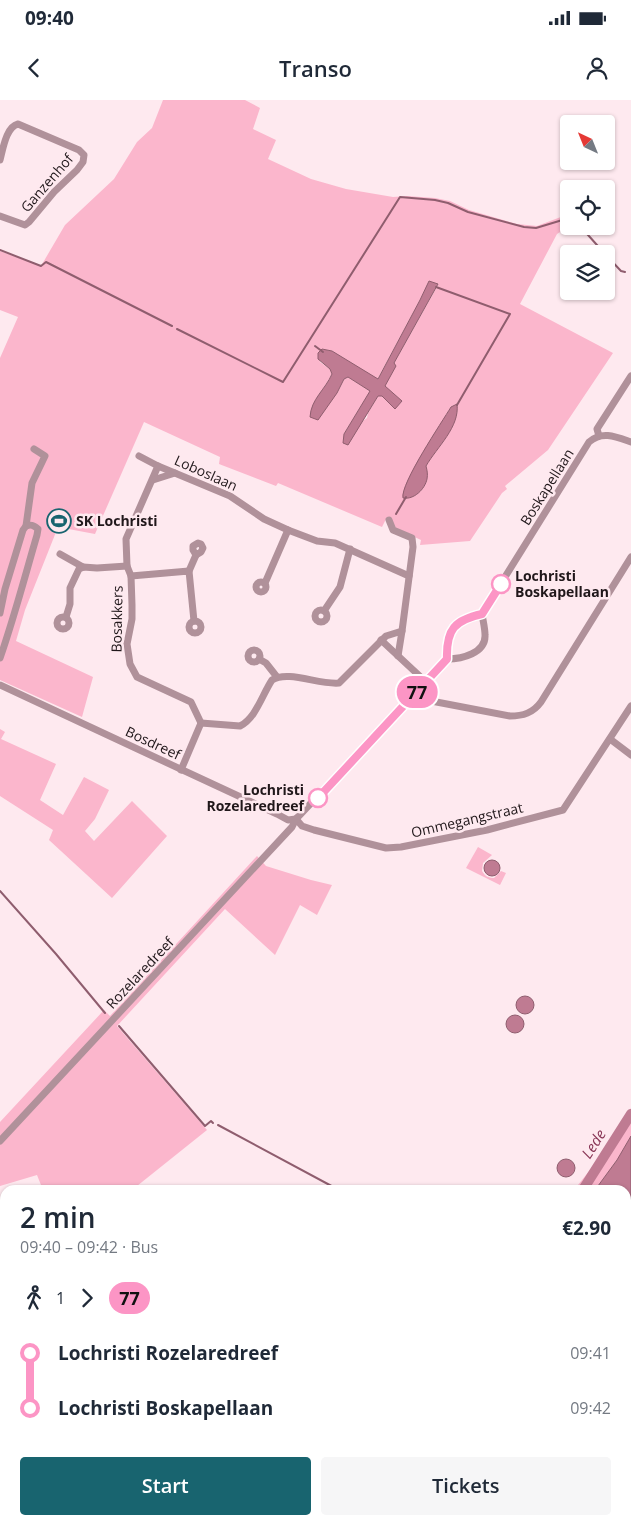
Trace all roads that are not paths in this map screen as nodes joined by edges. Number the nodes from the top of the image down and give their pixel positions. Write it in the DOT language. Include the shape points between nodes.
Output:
graph roads {
  1 [pos="0,160"];
  2 [pos="0,216"];
  3 [pos="631,376"];
  4 [pos="599,436"];
  5 [pos="631,442"];
  6 [pos="34,449"];
  7 [pos="139,456"];
  8 [pos="158,466"];
  9 [pos="175,473"];
  10 [pos="152,480"];
  11 [pos="389,520"];
  12 [pos="26,526"];
  13 [pos="288,530"];
  14 [pos="350,550"];
  15 [pos="60,554"];
  16 [pos="196,555"];
  17 [pos="631,557"];
  18 [pos="127,566"];
  19 [pos="83,567"];
  20 [pos="189,571"];
  21 [pos="131,576"];
  22 [pos="409,576"];
  23 [pos="264,583"];
  24 [pos="324,611"];
  25 [pos="0,613"];
  26 [pos="482,614"];
  27 [pos="66,617"];
  28 [pos="194,621"];
  29 [pos="402,631"];
  30 [pos="381,640"];
  31 [pos="398,656"];
  32 [pos="0,658"];
  33 [pos="259,659"];
  34 [pos="447,659"];
  35 [pos="277,677"];
  36 [pos="426,682"];
  37 [pos="0,685"];
  38 [pos="413,696"];
  39 [pos="631,706"];
  40 [pos="202,723"];
  41 [pos="610,739"];
  42 [pos="631,755"];
  43 [pos="182,770"];
  44 [pos="296,820"];
  45 [pos="0,1142"];
  1 -- 2 [label="street, Ganzenhof" via="14,124 79,150 84,155 77,170 30,222 25,225"];
  3 -- 4 [label="street, Boskapellaan" via="597,429"];
  4 -- 5 [label="street"];
  4 -- 26 [label="street, Boskapellaan" via="589,442"];
  6 -- 12 [label="street" via="45,456 32,483"];
  7 -- 8 [label="street, Loboslaan"];
  8 -- 9 [label="street, Loboslaan"];
  8 -- 10 [label="street, Bosakkers"];
  9 -- 10 [label="street"];
  9 -- 13 [label="street, Loboslaan" via="230,496 264,519"];
  10 -- 18 [label="street, Bosakkers" via="126,539"];
  11 -- 22 [label="street" via="393,530 412,538"];
  12 -- 25 [label="street"];
  12 -- 32 [label="street" via="30,524 38,529"];
  13 -- 14 [label="street, Loboslaan"];
  13 -- 23 [label="street"];
  14 -- 22 [label="street, Loboslaan"];
  14 -- 24 [label="street" via="340,587"];
  15 -- 19 [label="street, Bosakkers"];
  16 -- 20 [label="street"];
  17 -- 38 [label="street" via="542,702 533,711 510,716"];
  18 -- 19 [label="street, Bosakkers"];
  18 -- 21 [label="street, Bosakkers"];
  19 -- 27 [label="street" via="72,581"];
  20 -- 21 [label="street, Bosakkers"];
  20 -- 28 [label="street"];
  21 -- 40 [label="street, Bosakkers" via="132,619 127,644 130,664 138,677 191,702"];
  22 -- 29 [label="street"];
  26 -- 34 [label="street" via="467,618 453,628"];
  26 -- 34 [label="street" via="486,635 480,648 460,658"];
  29 -- 30 [label="street"];
  29 -- 31 [label="street"];
  30 -- 31 [label="street"];
  30 -- 35 [label="street" via="339,683"];
  31 -- 36 [label="street"];
  33 -- 35 [label="street"];
  34 -- 36 [label="street"];
  35 -- 40 [label="street" via="246,723 240,726"];
  36 -- 38 [label="street"];
  37 -- 43 [label="street, Bosdreef"];
  38 -- 44 [label="street"];
  39 -- 41 [label="street, Ommegangstraat"];
  40 -- 43 [label="street"];
  41 -- 42 [label="street"];
  41 -- 44 [label="street, Ommegangstraat" via="562,810 487,830 401,848 386,848 314,830"];
  43 -- 44 [label="street, Bosdreef" via="288,820"];
  44 -- 45 [label="street, Rozelaredreef"];
}
